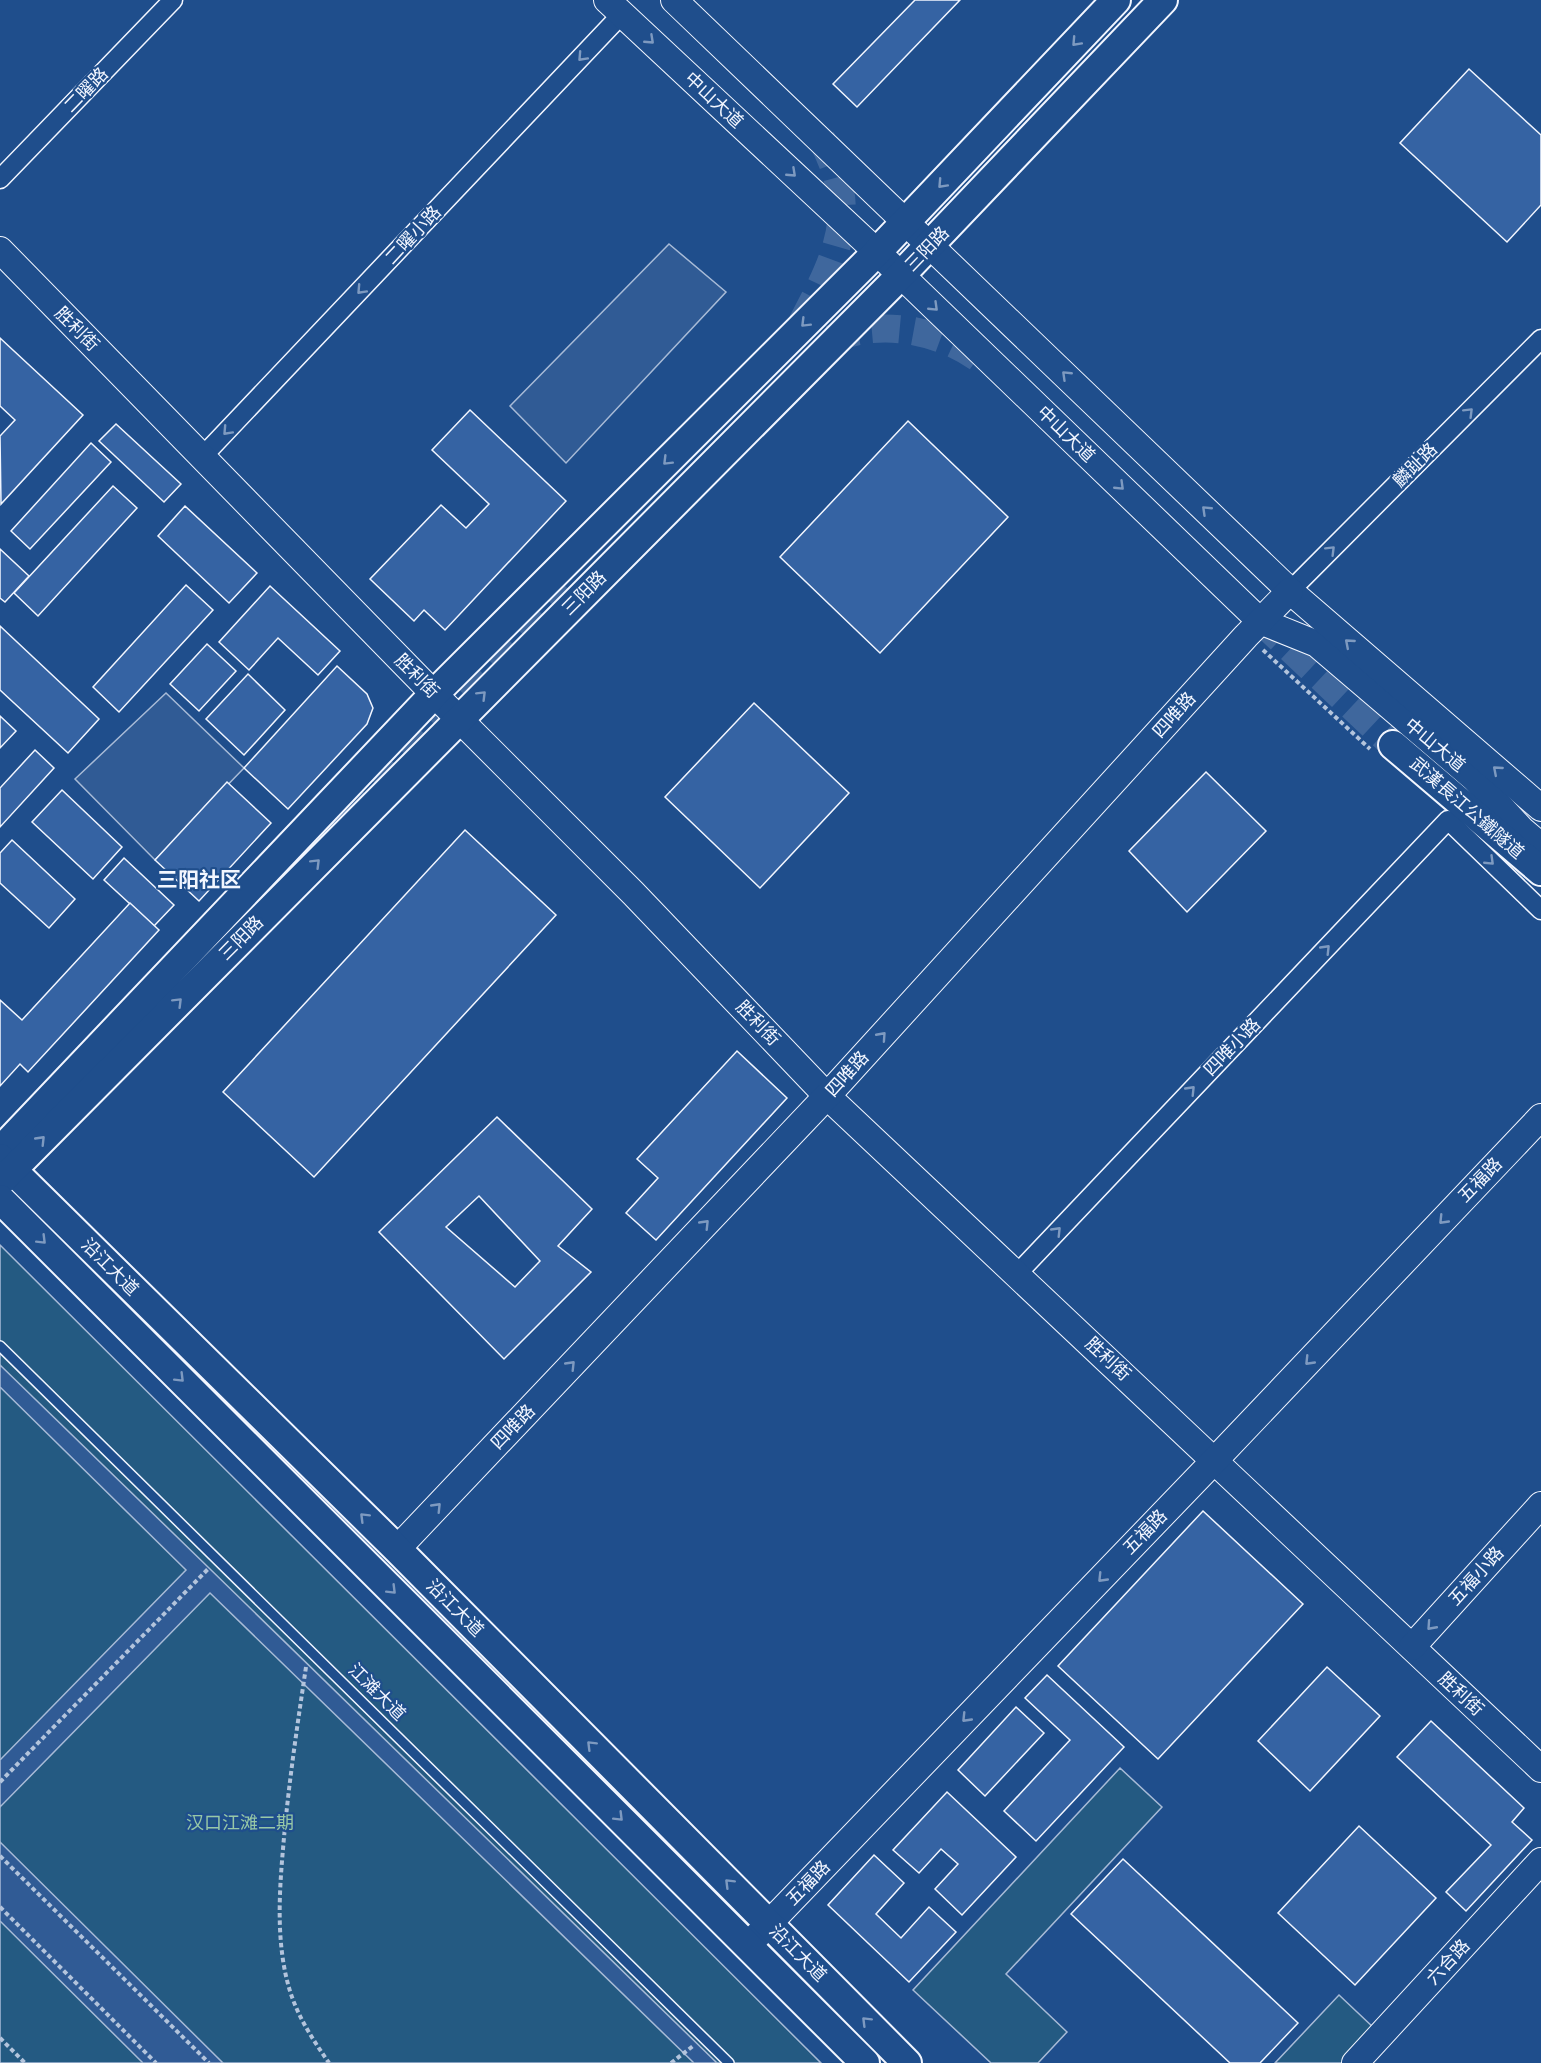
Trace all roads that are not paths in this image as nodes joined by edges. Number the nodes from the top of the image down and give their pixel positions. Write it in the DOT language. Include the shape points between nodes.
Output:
graph roads {
  1 [pos="173,0"];
  2 [pos="674,0"];
  3 [pos="1116,0"];
  4 [pos="1163,0"];
  5 [pos="614,7"];
  6 [pos="0,179"];
  7 [pos="906,222"];
  8 [pos="930,245"];
  9 [pos="0,250"];
  10 [pos="877,252"];
  11 [pos="901,275"];
  12 [pos="1541,339"];
  13 [pos="203,456"];
  14 [pos="1290,591"];
  15 [pos="1253,628"];
  16 [pos="434,694"];
  17 [pos="460,718"];
  18 [pos="1385,751"];
  19 [pos="1541,808"];
  20 [pos="1541,846"];
  21 [pos="1541,872"];
  22 [pos="1541,910"];
  23 [pos="827,1096"];
  24 [pos="1541,1117"];
  25 [pos="3,1165"];
  26 [pos="0,1199"];
  27 [pos="1017,1274"];
  28 [pos="0,1346"];
  29 [pos="1215,1460"];
  30 [pos="1541,1505"];
  31 [pos="397,1549"];
  32 [pos="1412,1647"];
  33 [pos="1541,1769"];
  34 [pos="1541,1861"];
  35 [pos="769,1923"];
  36 [pos="747,1946"];
  37 [pos="729,2063"];
  38 [pos="865,2063"];
  39 [pos="907,2063"];
  40 [pos="1355,2063"];
  1 -- 6 [label="street, 二曜路"];
  2 -- 7 [label="street, 中山大道"];
  3 -- 7 [label="main road, 三阳路, one-way"];
  4 -- 8 [label="main road, 三阳路"];
  5 -- 10 [label="street, 中山大道, one-way"];
  5 -- 13 [label="street, 二曜小路, one-way"];
  7 -- 8 [label="street, 中山大道"];
  7 -- 10 [label="main road, 三阳路"];
  8 -- 11 [label="main road, 三阳路"];
  14 -- 8 [label="street, 中山大道, one-way"];
  9 -- 13 [label="street, 胜利街"];
  10 -- 11 [label="street, 中山大道"];
  10 -- 16 [label="main road, 三阳路, one-way"];
  11 -- 15 [label="street, 中山大道, one-way"];
  17 -- 11 [label="main road, 三阳路, one-way"];
  14 -- 12 [label="street, 麟趾路, one-way"];
  13 -- 16 [label="street, 胜利街"];
  14 -- 15 [label="street, 四唯路"];
  19 -- 14 [label="street, 中山大道, one-way"];
  15 -- 20 [label="street, 中山大道" via="1317,644 1474,778"];
  23 -- 15 [label="street, 四唯路, one-way"];
  16 -- 17 [label="street, 胜利街"];
  16 -- 25 [label="main road, 三阳路"];
  17 -- 23 [label="street, 胜利街"];
  25 -- 17 [label="main road, 三阳路, one-way"];
  18 -- 21 [label="main road, 武漢長江公鐵隧道"];
  27 -- 22 [label="street, 四唯小路, one-way" via="1448,820"];
  23 -- 27 [label="street, 胜利街"];
  31 -- 23 [label="street, 四唯路, one-way"];
  24 -- 29 [label="street, 五福路, one-way"];
  31 -- 25 [label="main road, 沿江大道, one-way"];
  26 -- 36 [label="main road, 沿江大道, one-way"];
  27 -- 29 [label="street, 胜利街"];
  28 -- 37 [label="lane, 江滩大道"];
  29 -- 32 [label="street, 胜利街"];
  29 -- 35 [label="street, 五福路, one-way"];
  30 -- 32 [label="street, 五福小路, one-way"];
  35 -- 31 [label="main road, 沿江大道, one-way"];
  32 -- 33 [label="street, 胜利街"];
  34 -- 40 [label="street, 六合路"];
  35 -- 36 [label="street, 五福路"];
  39 -- 35 [label="main road, 沿江大道, one-way"];
  36 -- 38 [label="main road, 沿江大道"];
}
